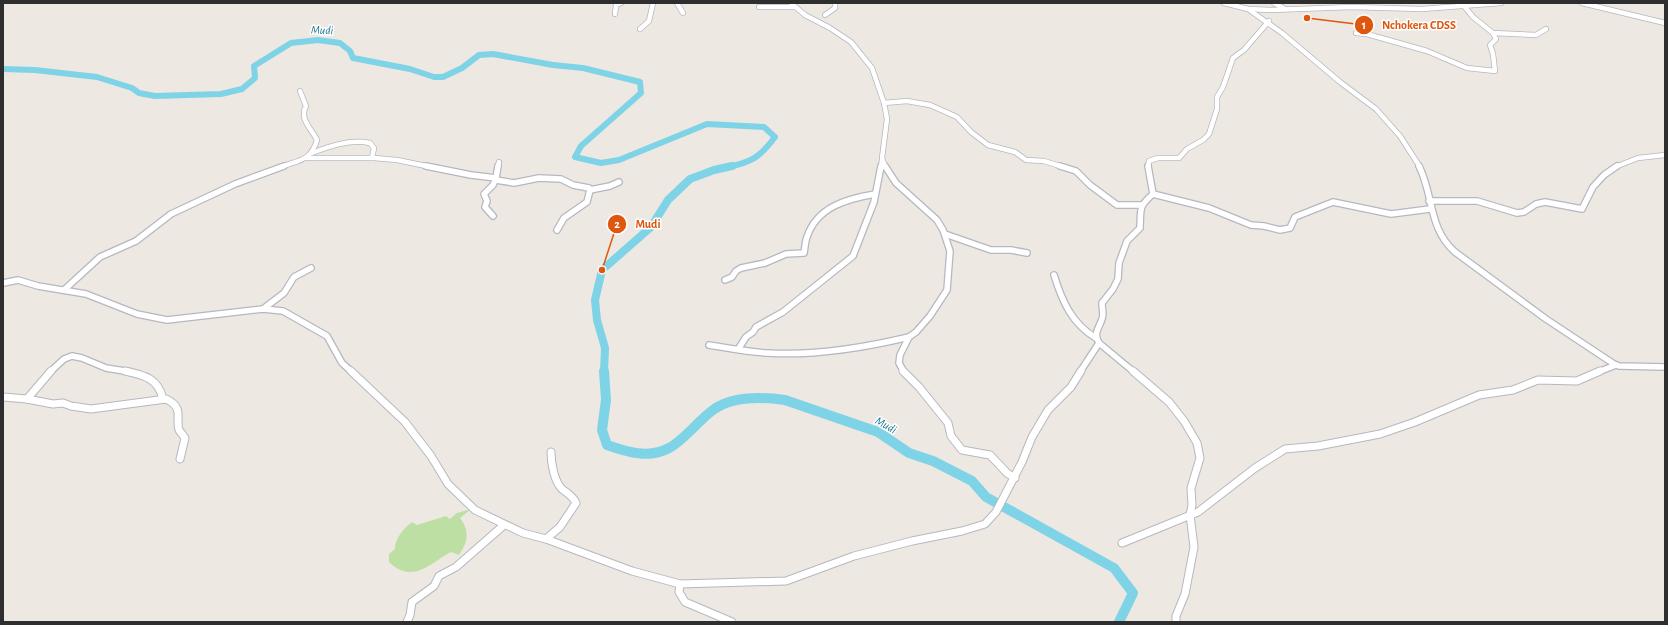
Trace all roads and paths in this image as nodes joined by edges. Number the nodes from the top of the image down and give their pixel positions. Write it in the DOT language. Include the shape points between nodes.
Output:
graph roads {
  1 [pos="621,3"];
  2 [pos="652,3"];
  3 [pos="676,3"];
  4 [pos="835,3"];
  5 [pos="1224,3"];
  6 [pos="1274,3"];
  7 [pos="1360,3"];
  8 [pos="1501,3"];
  9 [pos="1582,3"];
  10 [pos="793,5"];
  11 [pos="1464,6"];
  12 [pos="759,7"];
  13 [pos="1351,7"];
  14 [pos="1248,9"];
  15 [pos="1285,9"];
  16 [pos="683,13"];
  17 [pos="616,14"];
  18 [pos="825,15"];
  19 [pos="1269,21"];
  20 [pos="1665,23"];
  21 [pos="640,29"];
  22 [pos="1546,29"];
  23 [pos="1356,33"];
  24 [pos="1493,33"];
  25 [pos="300,91"];
  26 [pos="884,103"];
  27 [pos="312,153"];
  28 [pos="1665,155"];
  29 [pos="306,158"];
  30 [pos="372,158"];
  31 [pos="882,158"];
  32 [pos="499,162"];
  33 [pos="496,179"];
  34 [pos="619,182"];
  35 [pos="590,190"];
  36 [pos="875,194"];
  37 [pos="1153,194"];
  38 [pos="1429,201"];
  39 [pos="1142,205"];
  40 [pos="1430,209"];
  41 [pos="493,216"];
  42 [pos="557,230"];
  43 [pos="944,234"];
  44 [pos="1027,253"];
  45 [pos="311,268"];
  46 [pos="1054,275"];
  47 [pos="725,280"];
  48 [pos="3,283"];
  49 [pos="64,290"];
  50 [pos="263,309"];
  51 [pos="909,337"];
  52 [pos="1098,341"];
  53 [pos="709,345"];
  54 [pos="739,348"];
  55 [pos="1616,365"];
  56 [pos="1665,366"];
  57 [pos="3,397"];
  58 [pos="26,399"];
  59 [pos="163,399"];
  60 [pos="551,452"];
  61 [pos="180,458"];
  62 [pos="1015,478"];
  63 [pos="1190,515"];
  64 [pos="504,525"];
  65 [pos="546,539"];
  66 [pos="1122,543"];
  67 [pos="680,584"];
  68 [pos="407,622"];
  69 [pos="732,622"];
  70 [pos="1176,622"];
  1 -- 17 [label="street" via="616,5"];
  2 -- 21 [label="street" via="650,21"];
  3 -- 16 [label="street"];
  4 -- 18 [label="street" via="835,8"];
  5 -- 14 [label="street"];
  6 -- 15 [label="street"];
  7 -- 13 [label="street"];
  8 -- 11 [label="street"];
  9 -- 20 [label="street"];
  10 -- 12 [label="street"];
  10 -- 26 [label="street" via="851,42 872,68"];
  11 -- 13 [label="street" via="1422,9"];
  11 -- 24 [label="street"];
  13 -- 15 [label="street"];
  14 -- 15 [label="street"];
  14 -- 19 [label="street"];
  19 -- 37 [label="street" via="1244,50 1233,58 1217,97 1217,109 1209,134 1187,149 1179,158 1158,158 1149,161 1147,168 1154,186"];
  19 -- 38 [label="street" via="1385,118 1421,169"];
  22 -- 24 [label="street" via="1536,35"];
  23 -- 24 [label="street" via="1427,51 1467,68 1496,71 1490,45 1496,39"];
  25 -- 27 [label="street" via="306,106 303,112 306,124 312,129 317,140"];
  26 -- 31 [label="street" via="886,119"];
  26 -- 39 [label="street" via="907,101 930,105 958,117 971,132 988,145 1015,152 1026,160 1044,161 1076,171 1117,205"];
  27 -- 29 [label="street"];
  27 -- 30 [label="street" via="364,141 370,143 373,148"];
  28 -- 38 [label="street" via="1639,158 1614,166 1590,191 1582,209 1545,202 1517,213 1477,201"];
  29 -- 30 [label="street"];
  29 -- 49 [label="street" via="235,184 171,214 136,241 100,257"];
  30 -- 33 [label="street"];
  31 -- 36 [label="street"];
  31 -- 43 [label="street" via="896,183 937,220"];
  32 -- 33 [label="street"];
  33 -- 35 [label="street" via="514,183 539,178 560,178"];
  33 -- 41 [label="street" via="484,194 487,201 485,206"];
  34 -- 35 [label="street"];
  35 -- 42 [label="street" via="587,202 564,218"];
  36 -- 47 [label="street" via="844,201 821,213 808,234 804,253 786,254 765,263 741,268"];
  36 -- 54 [label="street" via="864,230 850,259 783,312 756,327"];
  37 -- 39 [label="street"];
  37 -- 40 [label="street" via="1209,208 1251,225 1280,230 1290,228 1295,217 1333,202 1391,214"];
  38 -- 40 [label="street"];
  39 -- 52 [label="street" via="1140,228 1127,241 1119,263 1118,279 1102,303 1103,318 1097,329"];
  40 -- 55 [label="street" via="1443,239 1456,252 1534,312"];
  43 -- 44 [label="street" via="991,250"];
  43 -- 51 [label="street" via="950,251 947,290 930,316"];
  45 -- 50 [label="street" via="294,277 284,293"];
  46 -- 52 [label="street" via="1074,320"];
  48 -- 49 [label="street" via="18,280"];
  49 -- 50 [label="street" via="86,294 137,314 167,320"];
  50 -- 64 [label="street" via="283,311 324,333 342,363 405,422 448,484 475,510"];
  51 -- 54 [label="street" via="866,347 798,353 766,353"];
  51 -- 62 [label="street" via="900,354 899,363 902,370 948,423 951,436 957,444 962,450 990,455"];
  52 -- 62 [label="street" via="1071,387 1048,410 1032,437"];
  52 -- 63 [label="street" via="1169,402 1197,443 1200,458 1191,488"];
  53 -- 54 [label="street"];
  55 -- 56 [label="street"];
  55 -- 63 [label="street" via="1580,380 1538,380 1514,390 1479,395 1380,434 1318,446 1285,449 1255,468 1198,512"];
  57 -- 58 [label="street"];
  58 -- 59 [label="street" via="91,409"];
  58 -- 59 [label="street" via="62,360 69,357 141,375 159,386"];
  59 -- 61 [label="street" via="170,401 180,415 179,429 185,438"];
  60 -- 65 [label="street" via="552,464 560,486 573,496 576,503 560,527"];
  62 -- 67 [label="street" via="991,519 979,527 854,556 786,581"];
  63 -- 66 [label="street"];
  63 -- 70 [label="street" via="1194,547 1188,582"];
  64 -- 65 [label="street"];
  64 -- 68 [label="street" via="456,567 439,576 434,586 412,602"];
  65 -- 67 [label="street" via="632,571"];
  67 -- 69 [label="street" via="679,592 685,602"];
}
